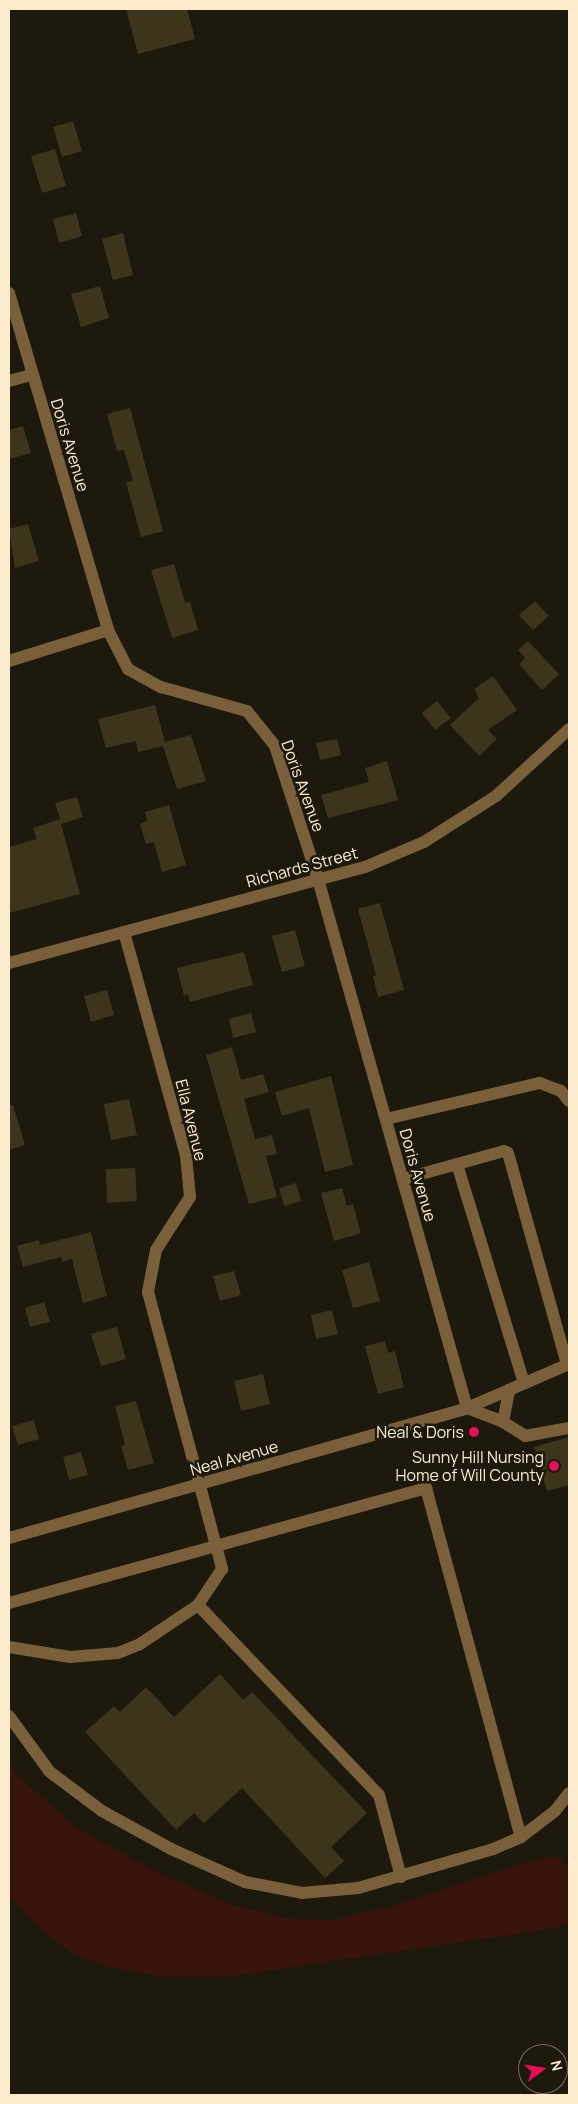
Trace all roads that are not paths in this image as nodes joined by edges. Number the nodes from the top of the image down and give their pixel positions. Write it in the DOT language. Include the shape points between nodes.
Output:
graph roads {
  1 [pos="9,293"];
  2 [pos="32,374"];
  3 [pos="9,381"];
  4 [pos="108,630"];
  5 [pos="9,661"];
  6 [pos="569,730"];
  7 [pos="318,879"];
  8 [pos="124,932"];
  9 [pos="9,964"];
  10 [pos="569,1101"];
  11 [pos="386,1119"];
  12 [pos="457,1164"];
  13 [pos="403,1179"];
  14 [pos="568,1364"];
  15 [pos="524,1383"];
  16 [pos="509,1390"];
  17 [pos="467,1408"];
  18 [pos="503,1422"];
  19 [pos="569,1428"];
  20 [pos="198,1484"];
  21 [pos="9,1538"];
  22 [pos="216,1545"];
  23 [pos="9,1603"];
  24 [pos="198,1605"];
  25 [pos="9,1647"];
  26 [pos="9,1716"];
  27 [pos="569,1793"];
  28 [pos="521,1837"];
  29 [pos="401,1877"];
  1 -- 2 [label="street, Doris Avenue"];
  2 -- 3 [label="street"];
  2 -- 4 [label="street, Doris Avenue"];
  4 -- 5 [label="street"];
  4 -- 7 [label="street, Doris Avenue" via="128,669 161,687 247,711 274,746"];
  6 -- 7 [label="street, Richards Street" via="496,796 424,842 366,867"];
  7 -- 8 [label="street, Richards Street"];
  7 -- 11 [label="street, Doris Avenue"];
  8 -- 9 [label="street, Richards Street"];
  8 -- 20 [label="street, Ella Avenue" via="186,1156 190,1198 156,1250 148,1292"];
  10 -- 11 [label="street" via="561,1091 540,1083"];
  11 -- 13 [label="street, Doris Avenue"];
  12 -- 13 [label="street"];
  12 -- 14 [label="street" via="504,1151 508,1153"];
  12 -- 15 [label="street"];
  13 -- 17 [label="street, Doris Avenue"];
  14 -- 15 [label="street, Neal Avenue"];
  15 -- 16 [label="street, Neal Avenue"];
  16 -- 17 [label="street, Neal Avenue"];
  16 -- 18 [label="street"];
  17 -- 18 [label="street"];
  17 -- 20 [label="street, Neal Avenue"];
  18 -- 19 [label="street" via="532,1437"];
  20 -- 21 [label="street, Neal Avenue"];
  20 -- 22 [label="street, Ella Avenue"];
  22 -- 23 [label="street"];
  22 -- 24 [label="street, Ella Avenue" via="222,1569"];
  22 -- 28 [label="street" via="426,1488"];
  24 -- 25 [label="street" via="140,1644 118,1653 70,1658"];
  24 -- 29 [label="street" via="379,1795"];
  26 -- 29 [label="street" via="50,1772 102,1811 171,1849 245,1882 302,1893 358,1888"];
  27 -- 28 [label="street" via="555,1810"];
  28 -- 29 [label="street" via="466,1859"];
}
